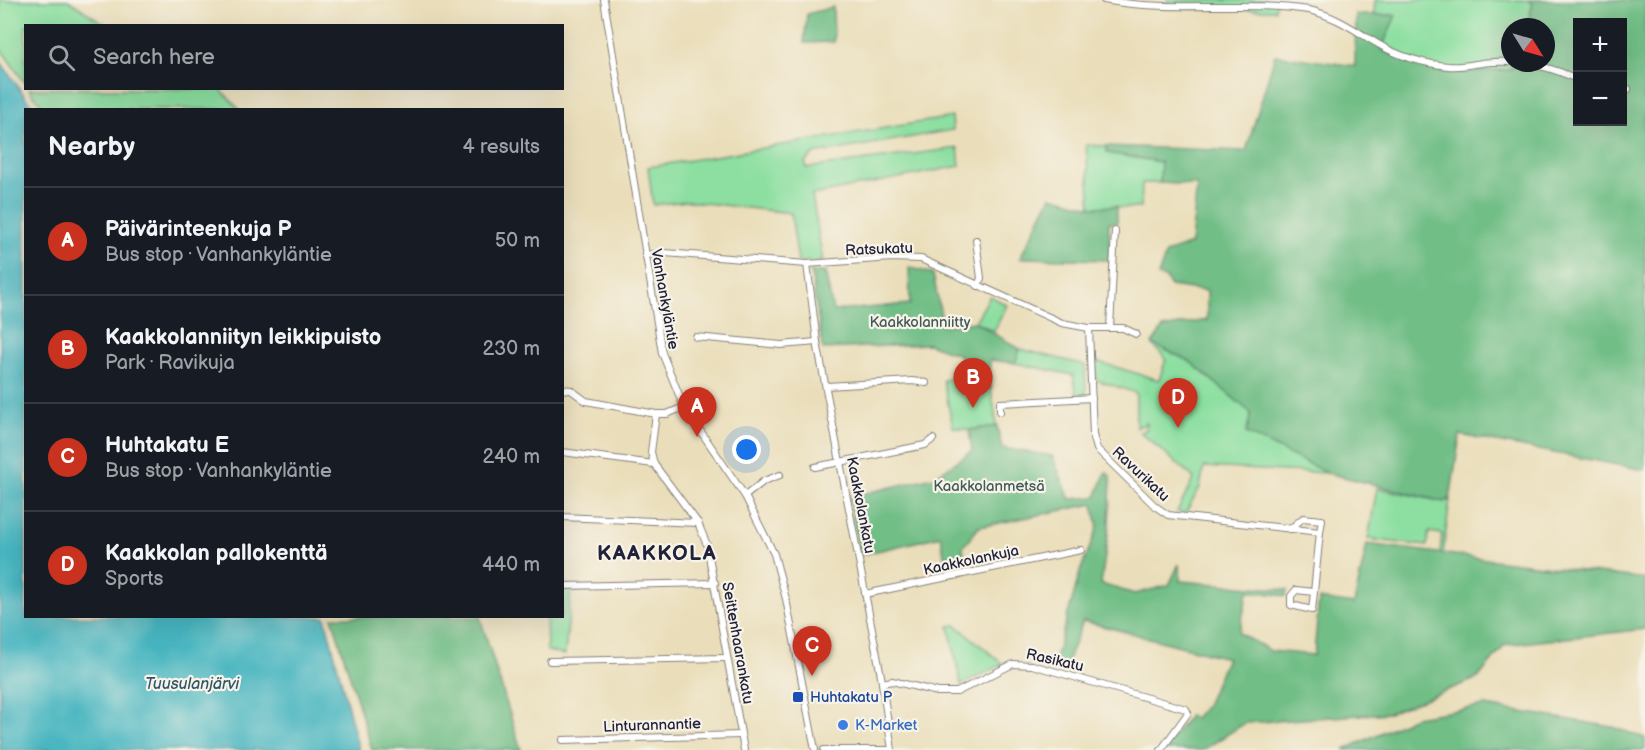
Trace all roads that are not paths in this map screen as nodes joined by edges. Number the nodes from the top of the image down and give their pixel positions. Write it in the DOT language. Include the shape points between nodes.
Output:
graph roads {
  1 [pos="604,0"];
  2 [pos="1104,0"];
  3 [pos="1172,3"];
  4 [pos="1573,77"];
  5 [pos="1115,231"];
  6 [pos="976,240"];
  7 [pos="645,255"];
  8 [pos="807,264"];
  9 [pos="978,286"];
  10 [pos="1110,327"];
  11 [pos="1089,328"];
  12 [pos="1136,334"];
  13 [pos="696,336"];
  14 [pos="817,342"];
  15 [pos="926,383"];
  16 [pos="827,386"];
  17 [pos="564,389"];
  18 [pos="1092,398"];
  19 [pos="684,407"];
  20 [pos="1000,412"];
  21 [pos="656,414"];
  22 [pos="933,439"];
  23 [pos="564,452"];
  24 [pos="840,461"];
  25 [pos="654,464"];
  26 [pos="815,467"];
  27 [pos="780,475"];
  28 [pos="745,496"];
  29 [pos="564,517"];
  30 [pos="698,523"];
  31 [pos="1290,529"];
  32 [pos="1320,532"];
  33 [pos="1081,550"];
  34 [pos="715,583"];
  35 [pos="564,586"];
  36 [pos="1314,592"];
  37 [pos="866,594"];
  38 [pos="727,658"];
  39 [pos="550,661"];
  40 [pos="882,683"];
  41 [pos="741,735"];
  42 [pos="563,740"];
  43 [pos="744,750"];
  44 [pos="815,750"];
  45 [pos="824,750"];
  46 [pos="883,750"];
  47 [pos="890,750"];
  48 [pos="1161,750"];
  1 -- 7 [label="street, Vanhankyläntie"];
  2 -- 3 [label="street"];
  3 -- 4 [label="street" via="1276,4 1339,19 1380,45 1416,60 1450,66 1524,64 1557,69"];
  5 -- 10 [label="street"];
  6 -- 9 [label="street" via="981,278"];
  7 -- 8 [label="street, Ratsukatu" via="665,253"];
  7 -- 19 [label="street, Vanhankyläntie" via="662,353"];
  8 -- 9 [label="street, Ratsukatu" via="921,259"];
  8 -- 14 [label="street, Kaakkolankatu"];
  9 -- 11 [label="street, Ratsukatu" via="1055,320"];
  10 -- 11 [label="street, Ratsukatu"];
  10 -- 12 [label="street, Ratsukatu"];
  11 -- 18 [label="street, Ravurikatu"];
  13 -- 14 [label="street" via="781,345"];
  14 -- 16 [label="street, Kaakkolankatu"];
  15 -- 16 [label="street"];
  16 -- 24 [label="street, Kaakkolankatu"];
  17 -- 21 [label="street" via="586,401"];
  18 -- 20 [label="street" via="1000,403"];
  18 -- 31 [label="street, Ravurikatu" via="1097,449 1162,511 1178,518"];
  19 -- 21 [label="street"];
  19 -- 28 [label="street, Vanhankyläntie"];
  21 -- 25 [label="street" via="651,452"];
  22 -- 24 [label="street" via="925,445"];
  23 -- 25 [label="street"];
  24 -- 26 [label="street"];
  24 -- 37 [label="street, Kaakkolankatu"];
  25 -- 30 [label="street, Seittenhaarankatu"];
  27 -- 28 [label="street" via="764,481"];
  28 -- 44 [label="street, Vanhankyläntie" via="774,554 781,579"];
  29 -- 30 [label="street"];
  30 -- 34 [label="street, Seittenhaarankatu"];
  31 -- 32 [label="street, Ravurikatu"];
  31 -- 32 [label="street, Ravurikatu" via="1304,518 1322,520"];
  32 -- 36 [label="street"];
  33 -- 37 [label="street, Kaakkolankuja"];
  34 -- 35 [label="street"];
  34 -- 38 [label="street, Seittenhaarankatu"];
  37 -- 40 [label="street, Kaakkolankatu"];
  38 -- 39 [label="street"];
  38 -- 41 [label="street, Seittenhaarankatu"];
  40 -- 47 [label="street, Kaakkolankatu"];
  40 -- 48 [label="street, Rasikatu" via="892,681 938,692 957,692 1012,664 1032,665 1186,709 1188,713"];
  41 -- 42 [label="street, Linturannantie"];
  41 -- 43 [label="street, Seittenhaarankatu"];
  45 -- 46 [label="street"];
  46 -- 47 [label="street"];
}
